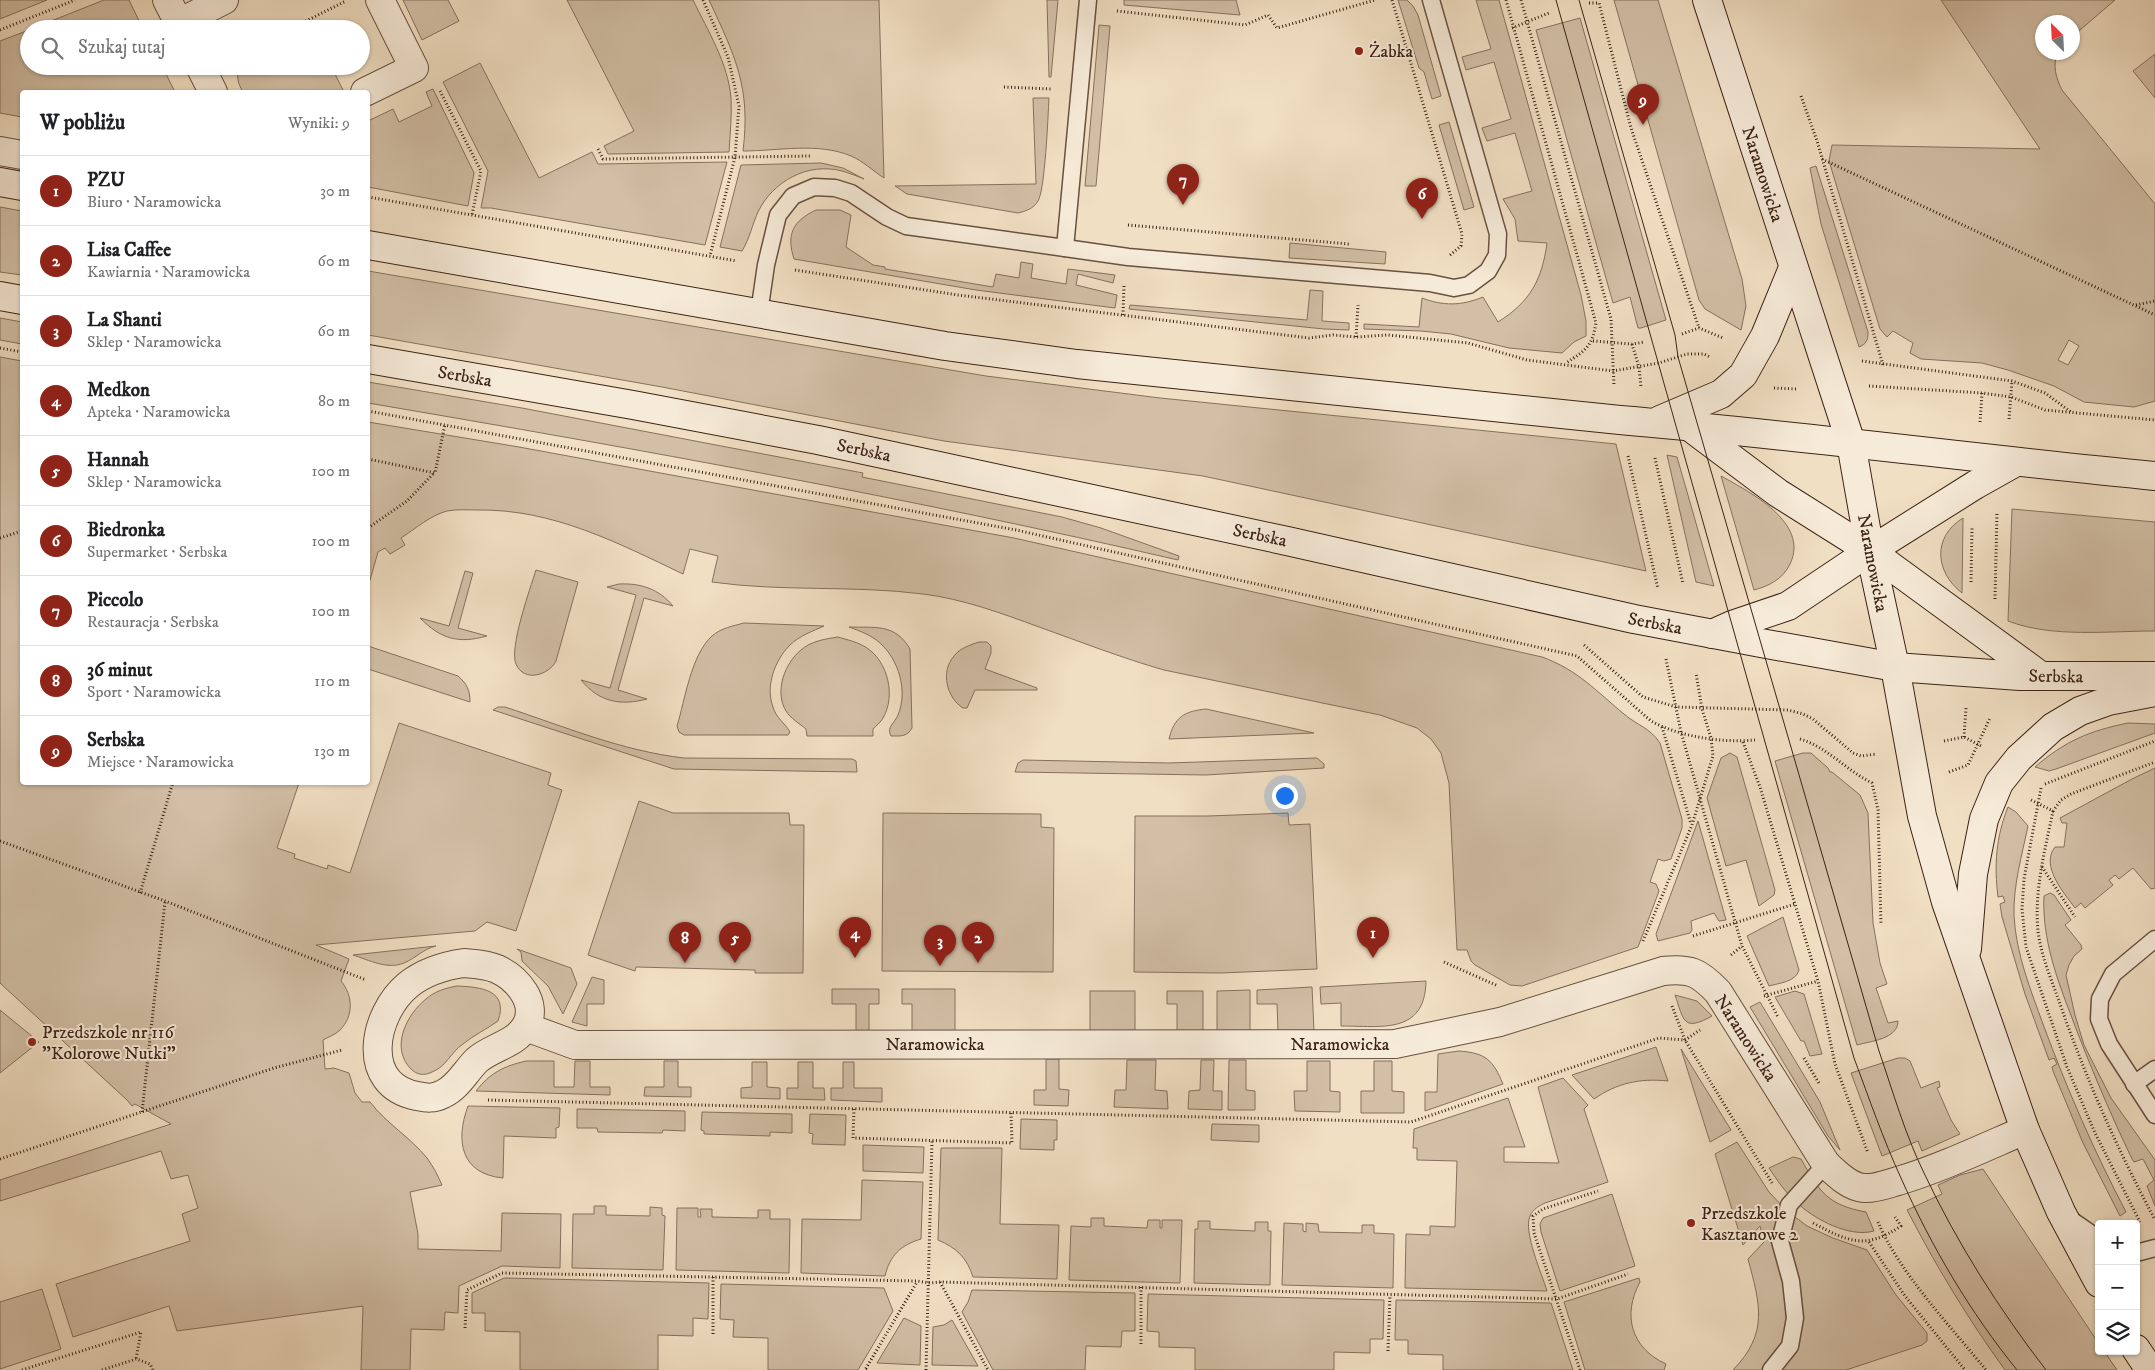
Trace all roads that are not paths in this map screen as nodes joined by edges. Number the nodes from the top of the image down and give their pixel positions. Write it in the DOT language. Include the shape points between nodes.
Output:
graph roads {
  1 [pos="224,0"];
  2 [pos="380,0"];
  3 [pos="1088,0"];
  4 [pos="1431,0"];
  5 [pos="1707,0"];
  6 [pos="176,17"];
  7 [pos="204,75"];
  8 [pos="212,90"];
  9 [pos="369,90"];
  10 [pos="0,151"];
  11 [pos="20,154"];
  12 [pos="0,182"];
  13 [pos="20,186"];
  14 [pos="370,245"];
  15 [pos="1065,248"];
  16 [pos="1793,268"];
  17 [pos="0,296"];
  18 [pos="20,300"];
  19 [pos="759,313"];
  20 [pos="370,359"];
  21 [pos="1655,422"];
  22 [pos="1686,424"];
  23 [pos="1852,443"];
  24 [pos="2016,462"];
  25 [pos="2155,476"];
  26 [pos="1870,550"];
  27 [pos="1712,634"];
  28 [pos="1895,667"];
  29 [pos="2041,676"];
  30 [pos="2155,676"];
  31 [pos="2155,692"];
  32 [pos="2155,939"];
  33 [pos="1966,958"];
  34 [pos="526,1027"];
  35 [pos="2155,1068"];
  36 [pos="2134,1084"];
  37 [pos="2155,1115"];
  38 [pos="2025,1130"];
  39 [pos="1826,1164"];
  40 [pos="2061,1212"];
  41 [pos="2095,1236"];
  42 [pos="2155,1248"];
  43 [pos="2140,1252"];
  44 [pos="2095,1275"];
  45 [pos="2140,1355"];
  46 [pos="1770,1370"];
  47 [pos="2150,1370"];
  1 -- 6 [label="street"];
  2 -- 9 [label="street" via="414,68"];
  3 -- 15 [label="lane"];
  4 -- 15 [label="lane" via="1498,234 1497,255 1488,271 1469,285 1454,288 1430,283 1128,257"];
  5 -- 16 [label="street, Naramowicka"];
  7 -- 8 [label="street"];
  10 -- 11 [label="street"];
  12 -- 13 [label="street"];
  14 -- 19 [label="street"];
  15 -- 19 [label="lane" via="906,226 851,193 814,187 793,196 778,215"];
  16 -- 21 [label="street" via="1765,336 1743,375 1721,394"];
  16 -- 23 [label="street, Naramowicka"];
  17 -- 18 [label="street"];
  19 -- 21 [label="street" via="945,346 1077,364"];
  20 -- 27 [label="street, Serbska" via="818,440"];
  21 -- 22 [label="street"];
  22 -- 23 [label="street"];
  22 -- 26 [label="street" via="1778,493"];
  23 -- 24 [label="street"];
  23 -- 26 [label="street, Naramowicka"];
  24 -- 25 [label="street"];
  24 -- 26 [label="street"];
  26 -- 27 [label="street" via="1788,606"];
  26 -- 28 [label="street, Naramowicka"];
  26 -- 29 [label="street"];
  27 -- 28 [label="street, Serbska"];
  28 -- 29 [label="street, Serbska"];
  28 -- 33 [label="street, Naramowicka" via="1922,816 1946,902"];
  29 -- 30 [label="street, Serbska"];
  31 -- 33 [label="street" via="2108,701 2080,711 2053,727 2019,758 1999,783 1984,819 1973,874"];
  32 -- 36 [label="lane" via="2112,974 2100,1000 2099,1020 2109,1044"];
  33 -- 38 [label="street, Naramowicka"];
  34 -- 34 [label="street" via="514,1039 478,1059 455,1087 431,1099 410,1095 396,1086 378,1061 379,1032 391,1004 408,985 435,969 464,963 480,964 510,976 523,990 529,1003 530,1017"];
  34 -- 39 [label="street, Naramowicka" via="575,1045 1395,1044 1500,1022 1663,971 1683,968 1704,978 1718,992"];
  35 -- 36 [label="lane"];
  36 -- 37 [label="lane"];
  38 -- 39 [label="street, Naramowicka" via="1924,1173 1881,1186 1864,1188 1851,1184"];
  38 -- 40 [label="street, Naramowicka"];
  39 -- 46 [label="lane" via="1789,1205 1780,1240 1791,1281 1795,1318 1790,1346"];
  40 -- 41 [label="lane"];
  40 -- 44 [label="street, Naramowicka"];
  42 -- 43 [label="lane"];
  45 -- 47 [label="street"];
}
